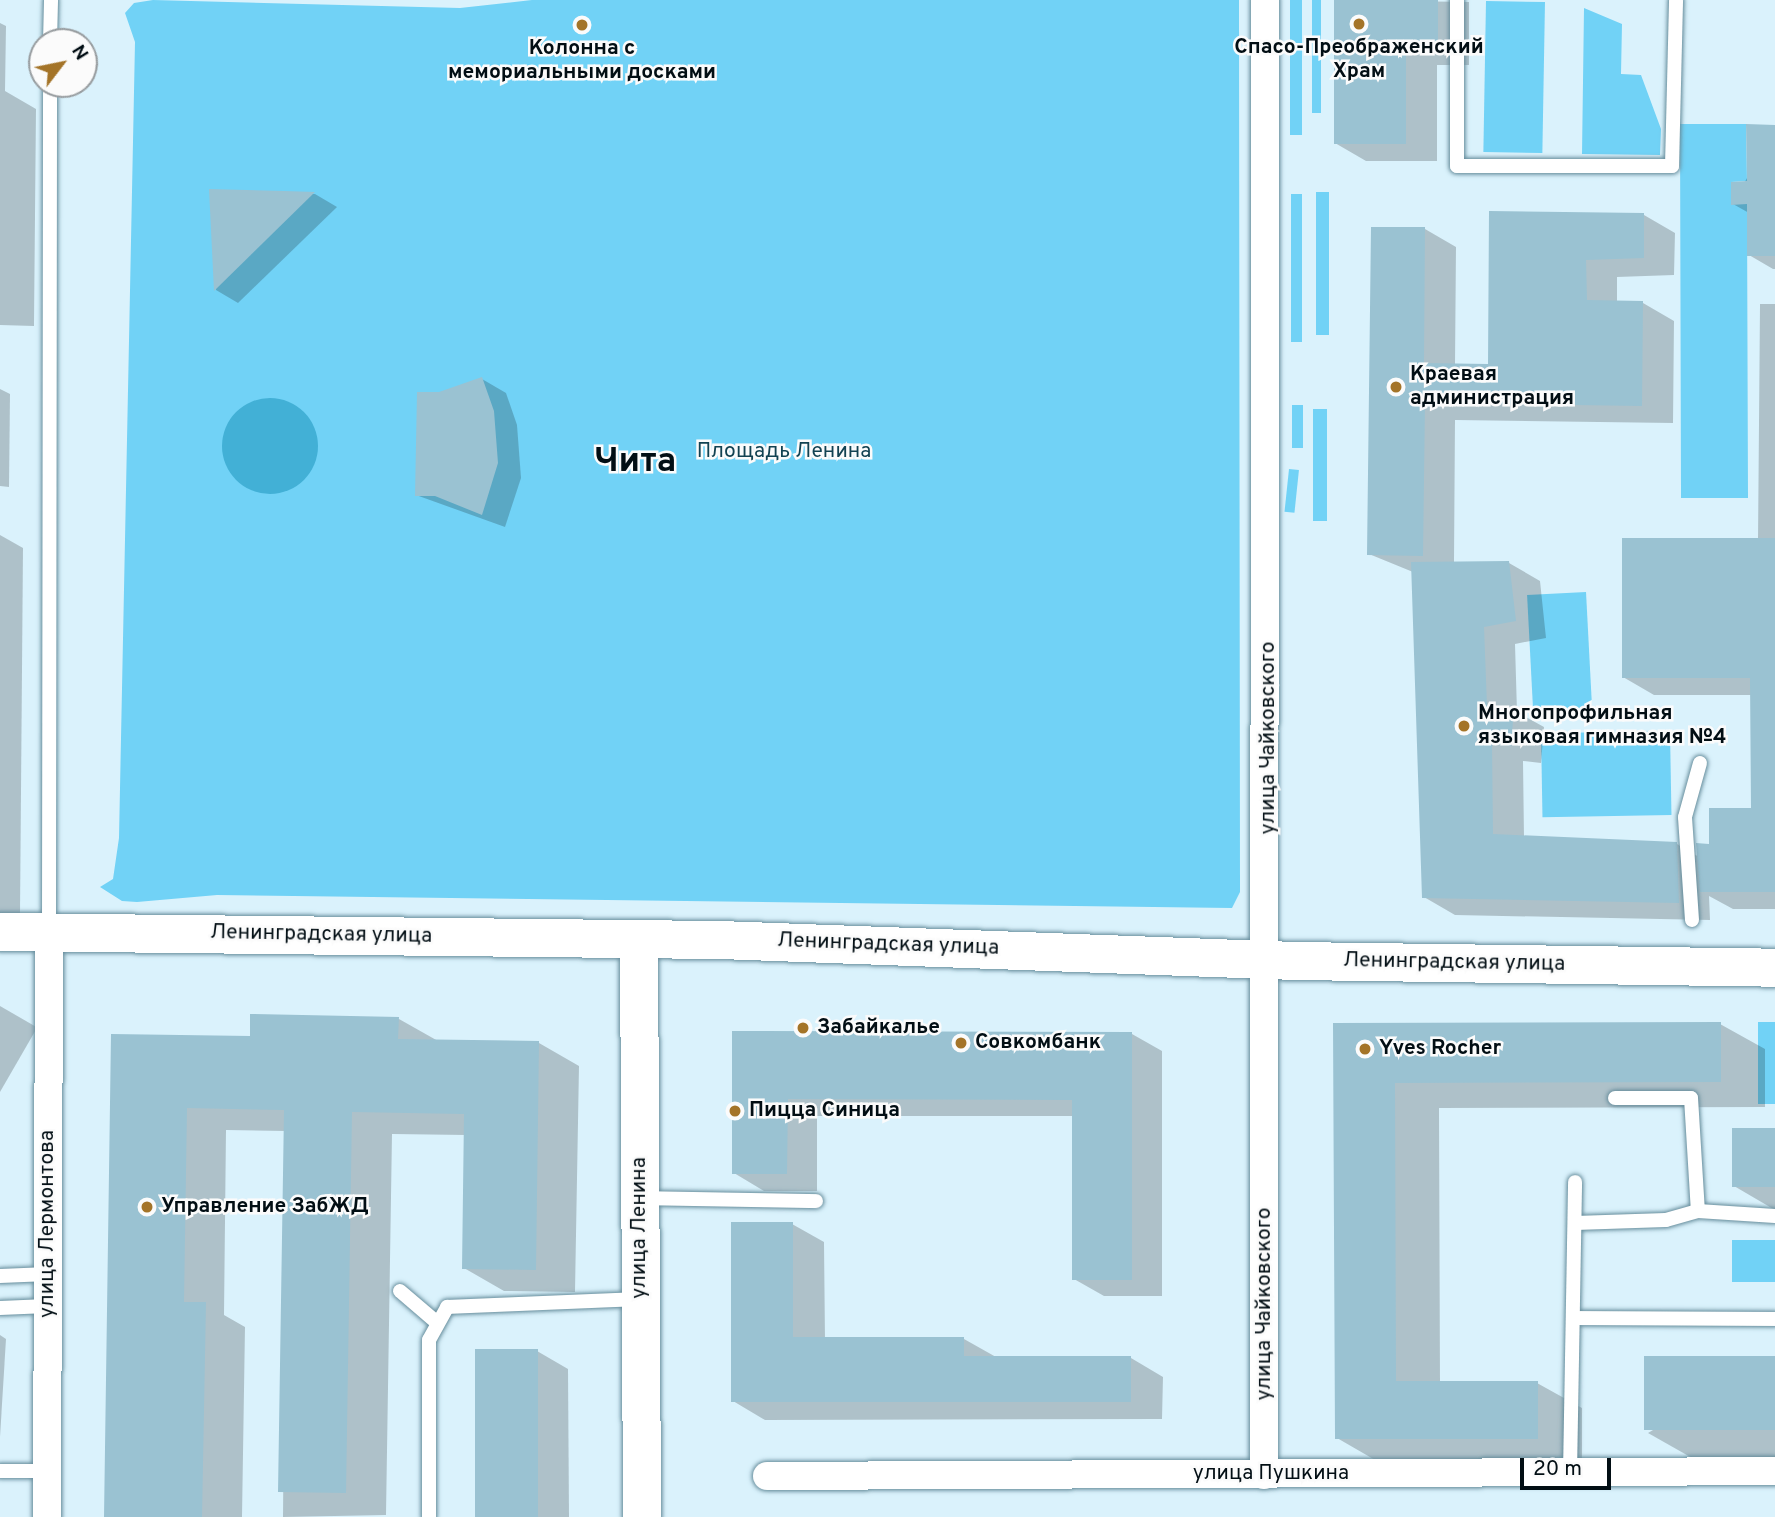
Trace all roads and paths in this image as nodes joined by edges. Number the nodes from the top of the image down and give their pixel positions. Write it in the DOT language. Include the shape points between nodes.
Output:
graph roads {
  1 [pos="51,0"];
  2 [pos="1265,0"];
  3 [pos="1457,0"];
  4 [pos="1676,0"];
  5 [pos="50,28"];
  6 [pos="50,98"];
  7 [pos="1700,764"];
  8 [pos="1692,920"];
  9 [pos="49,931"];
  10 [pos="0,932"];
  11 [pos="639,939"];
  12 [pos="1264,957"];
  13 [pos="1775,968"];
  14 [pos="1615,1098"];
  15 [pos="1575,1182"];
  16 [pos="640,1198"];
  17 [pos="816,1201"];
  18 [pos="1698,1211"];
  19 [pos="1775,1216"];
  20 [pos="1575,1223"];
  21 [pos="48,1274"];
  22 [pos="0,1276"];
  23 [pos="400,1291"];
  24 [pos="641,1299"];
  25 [pos="47,1306"];
  26 [pos="0,1308"];
  27 [pos="1573,1318"];
  28 [pos="1775,1319"];
  29 [pos="435,1321"];
  30 [pos="0,1471"];
  31 [pos="47,1471"];
  32 [pos="1775,1471"];
  33 [pos="1570,1472"];
  34 [pos="1264,1475"];
  35 [pos="767,1476"];
  36 [pos="47,1517"];
  37 [pos="429,1517"];
  38 [pos="642,1517"];
  1 -- 5 [label="lane"];
  2 -- 12 [label="street, улица Чайковского"];
  3 -- 4 [label="lane" via="1457,166 1672,166"];
  6 -- 9 [label="lane"];
  7 -- 8 [label="lane" via="1685,817"];
  9 -- 10 [label="main road, Ленинградская улица"];
  9 -- 11 [label="main road, Ленинградская улица"];
  9 -- 21 [label="street, улица Лермонтова"];
  11 -- 12 [label="main road, Ленинградская улица"];
  11 -- 16 [label="main road, улица Ленина"];
  12 -- 13 [label="main road, Ленинградская улица"];
  12 -- 34 [label="street, улица Чайковского"];
  14 -- 18 [label="lane" via="1691,1098"];
  15 -- 20 [label="lane"];
  16 -- 17 [label="lane"];
  16 -- 24 [label="main road, улица Ленина"];
  18 -- 19 [label="lane"];
  18 -- 20 [label="lane" via="1666,1220"];
  20 -- 27 [label="lane"];
  21 -- 22 [label="lane"];
  21 -- 25 [label="street, улица Лермонтова"];
  23 -- 29 [label="lane"];
  24 -- 29 [label="lane" via="447,1307"];
  24 -- 38 [label="main road, улица Ленина"];
  25 -- 26 [label="lane"];
  25 -- 31 [label="street, улица Лермонтова"];
  27 -- 28 [label="lane"];
  27 -- 33 [label="lane"];
  29 -- 37 [label="lane" via="429,1340"];
  30 -- 31 [label="lane"];
  31 -- 36 [label="street, улица Лермонтова"];
  32 -- 33 [label="street, улица Пушкина"];
  33 -- 34 [label="street, улица Пушкина"];
  34 -- 35 [label="street, улица Пушкина"];
}
